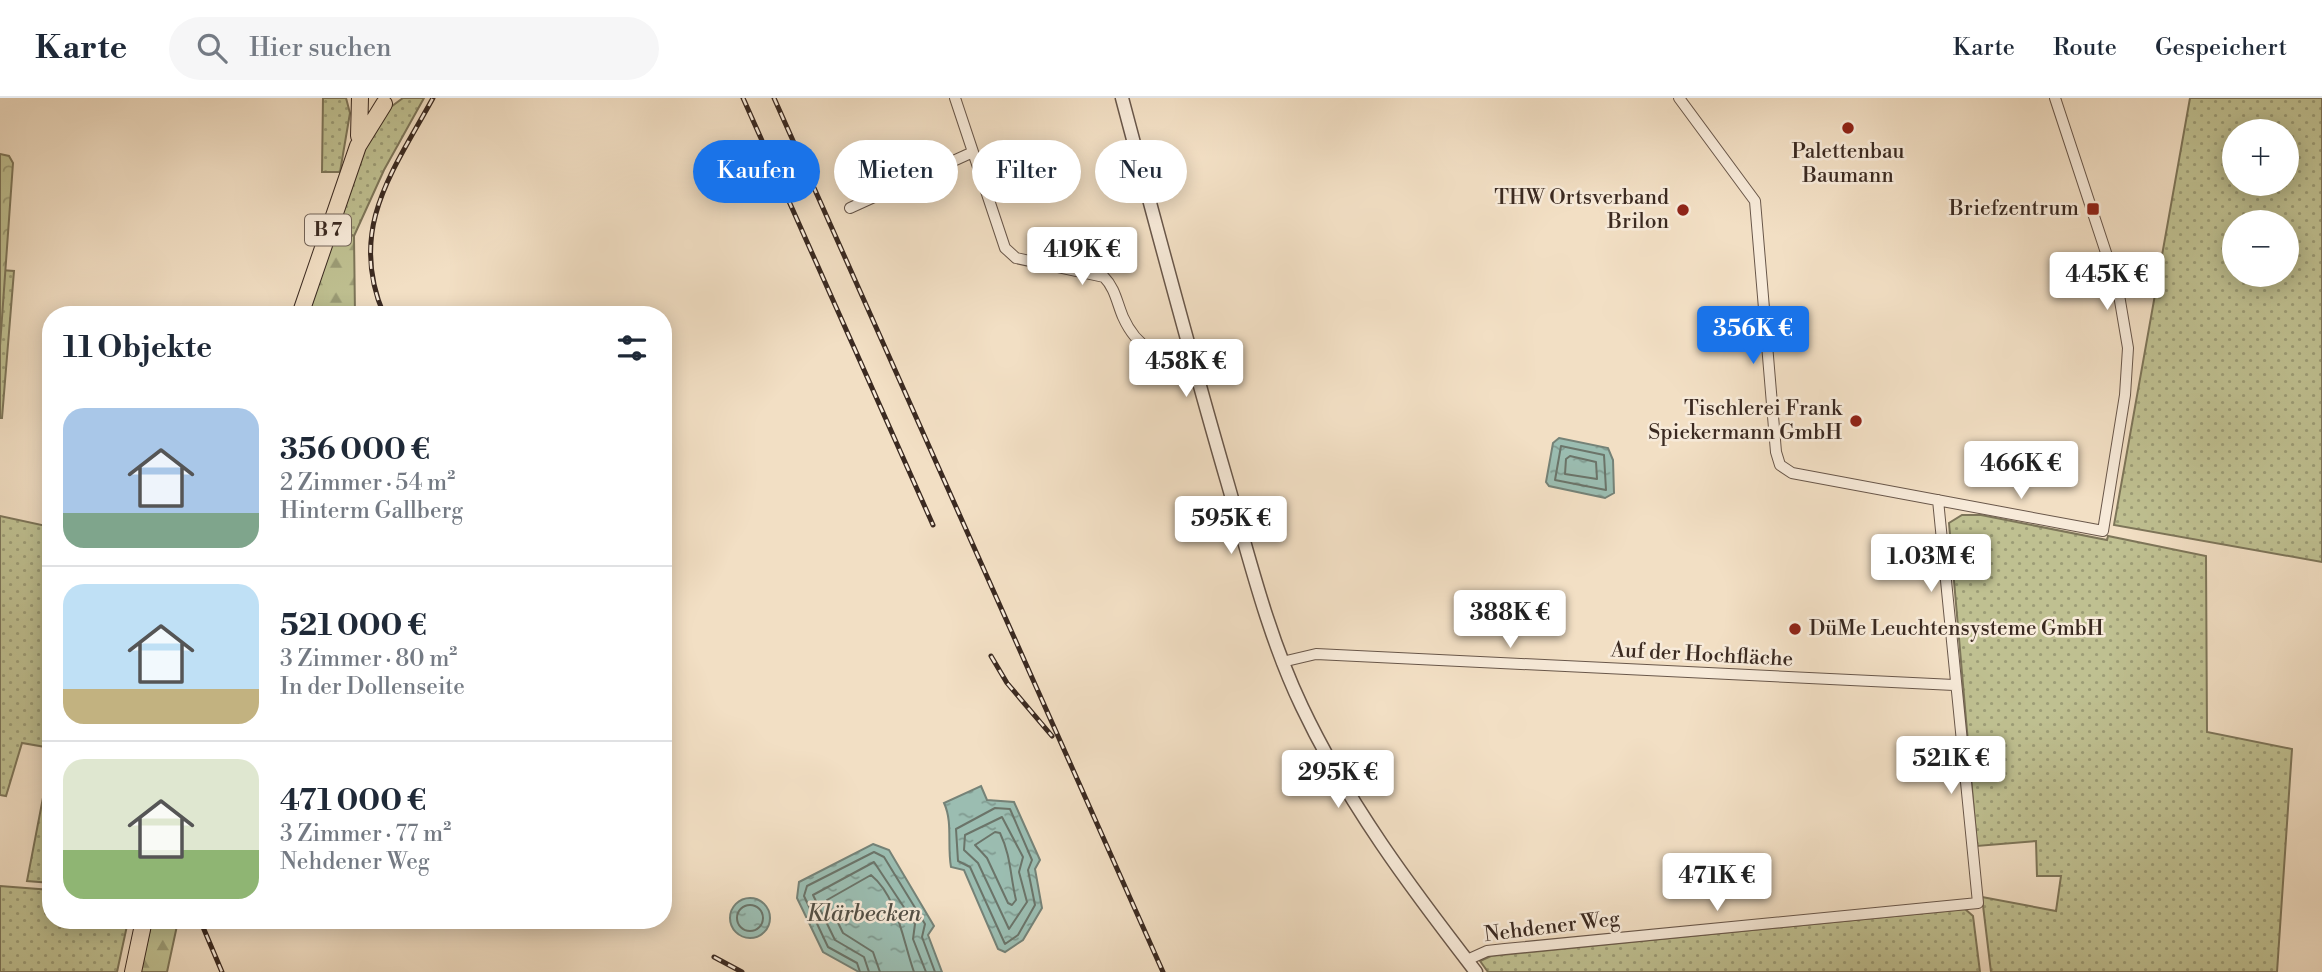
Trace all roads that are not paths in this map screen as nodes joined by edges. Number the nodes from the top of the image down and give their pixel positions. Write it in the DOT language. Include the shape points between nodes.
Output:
graph roads {
  1 [pos="362,98"];
  2 [pos="955,98"];
  3 [pos="1122,98"];
  4 [pos="1679,98"];
  5 [pos="2055,98"];
  6 [pos="390,101"];
  7 [pos="358,146"];
  8 [pos="972,149"];
  9 [pos="972,152"];
  10 [pos="990,203"];
  11 [pos="850,208"];
  12 [pos="303,306"];
  13 [pos="1189,351"];
  14 [pos="1938,500"];
  15 [pos="1282,662"];
  16 [pos="1954,685"];
  17 [pos="142,929"];
  18 [pos="1467,960"];
  19 [pos="132,972"];
  20 [pos="1476,972"];
  1 -- 6 [label="main road, B 7" via="374,104"];
  1 -- 7 [label="main road, B 7"];
  2 -- 8 [label="street"];
  3 -- 13 [label="street, Nehdener Weg"];
  4 -- 14 [label="street" via="1755,201 1780,465 1792,473"];
  5 -- 14 [label="street" via="2118,289 2128,348 2103,531"];
  6 -- 7 [label="main road, B 7"];
  7 -- 12 [label="main road, B 7"];
  9 -- 11 [label="street"];
  10 -- 13 [label="street" via="1005,248 1016,258 1104,277 1124,320 1153,352 1165,357"];
  13 -- 15 [label="street, Nehdener Weg"];
  14 -- 16 [label="street"];
  15 -- 16 [label="street, Auf der Hochfläche" via="1316,654"];
  15 -- 18 [label="street, Nehdener Weg" via="1313,731 1356,807"];
  16 -- 18 [label="street, Nehdener Weg" via="1978,903 1487,951"];
  17 -- 19 [label="main road"];
  18 -- 20 [label="street, Nehdener Weg"];
}
